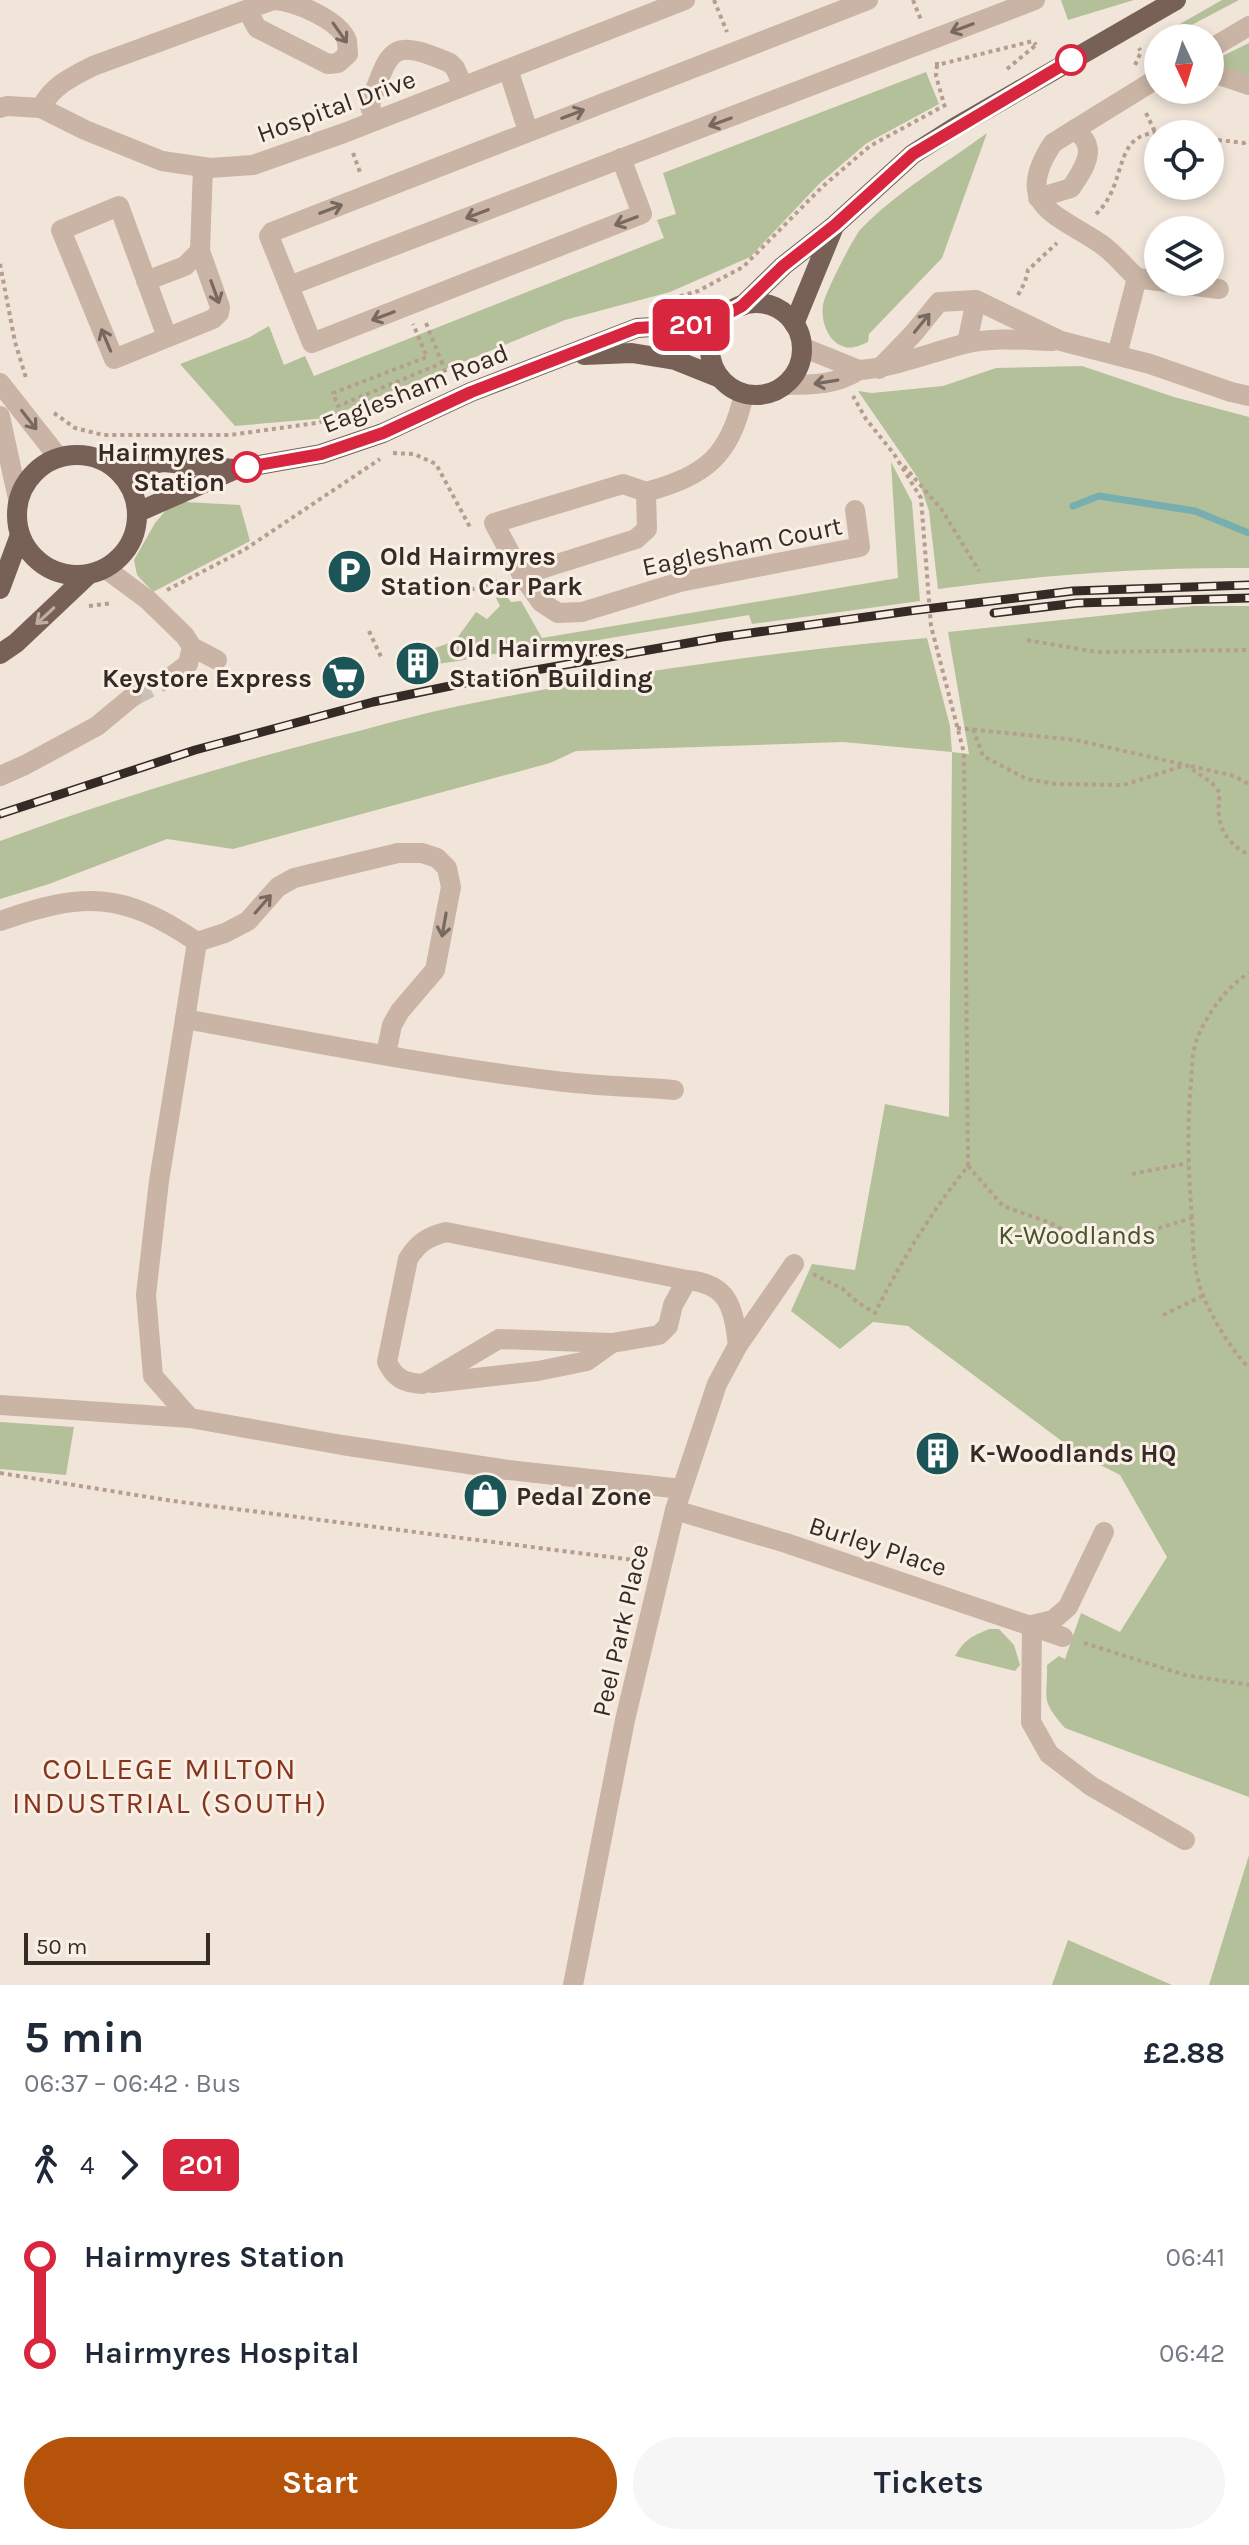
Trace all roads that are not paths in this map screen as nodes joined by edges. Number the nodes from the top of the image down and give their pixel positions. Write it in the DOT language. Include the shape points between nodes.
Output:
graph roads {
  1 [pos="685,0"];
  2 [pos="868,0"];
  3 [pos="1035,0"];
  4 [pos="1176,0"];
  5 [pos="247,10"];
  6 [pos="1249,26"];
  7 [pos="1224,41"];
  8 [pos="508,69"];
  9 [pos="1224,77"];
  10 [pos="1249,85"];
  11 [pos="463,86"];
  12 [pos="1144,87"];
  13 [pos="0,108"];
  14 [pos="41,108"];
  15 [pos="375,120"];
  16 [pos="1075,129"];
  17 [pos="528,131"];
  18 [pos="621,158"];
  19 [pos="203,167"];
  20 [pos="1038,198"];
  21 [pos="835,225"];
  22 [pos="200,251"];
  23 [pos="1137,278"];
  24 [pos="1144,279"];
  25 [pos="146,281"];
  26 [pos="289,286"];
  27 [pos="976,300"];
  28 [pos="742,306"];
  29 [pos="718,323"];
  30 [pos="794,324"];
  31 [pos="167,337"];
  32 [pos="1061,341"];
  33 [pos="967,343"];
  34 [pos="802,347"];
  35 [pos="1117,355"];
  36 [pos="564,356"];
  37 [pos="861,373"];
  38 [pos="720,378"];
  39 [pos="0,383"];
  40 [pos="785,385"];
  41 [pos="744,394"];
  42 [pos="1249,396"];
  43 [pos="0,416"];
  44 [pos="59,458"];
  45 [pos="236,469"];
  46 [pos="117,470"];
  47 [pos="646,492"];
  48 [pos="18,499"];
  49 [pos="855,510"];
  50 [pos="138,512"];
  51 [pos="20,535"];
  52 [pos="97,572"];
  53 [pos="522,575"];
  54 [pos="0,589"];
  55 [pos="192,647"];
  56 [pos="0,654"];
  57 [pos="217,660"];
  58 [pos="172,676"];
  59 [pos="132,697"];
  60 [pos="0,776"];
  61 [pos="0,921"];
  62 [pos="197,942"];
  63 [pos="185,1019"];
  64 [pos="386,1054"];
  65 [pos="674,1090"];
  66 [pos="794,1264"];
  67 [pos="687,1280"];
  68 [pos="612,1343"];
  69 [pos="738,1345"];
  70 [pos="423,1384"];
  71 [pos="0,1405"];
  72 [pos="190,1418"];
  73 [pos="682,1489"];
  74 [pos="675,1510"];
  75 [pos="1104,1532"];
  76 [pos="1032,1625"];
  77 [pos="1063,1637"];
  78 [pos="1185,1840"];
  79 [pos="573,1985"];
  1 -- 8 [label="street, Hospital Drive"];
  17 -- 2 [label="street, one-way"];
  3 -- 18 [label="street, one-way"];
  4 -- 21 [label="main road" via="913,154"];
  5 -- 5 [label="street, one-way" via="286,0 334,23 347,41 348,54 328,64 257,28"];
  5 -- 14 [label="street" via="93,66 48,93"];
  6 -- 7 [label="street"];
  8 -- 11 [label="street, Hospital Drive"];
  8 -- 17 [label="street"];
  9 -- 10 [label="street"];
  11 -- 15 [label="street, Hospital Drive"];
  11 -- 15 [label="street" via="450,63 407,49 394,52 371,101"];
  12 -- 16 [label="street"];
  13 -- 14 [label="street, Hospital Drive"];
  14 -- 19 [label="street, Hospital Drive" via="162,161"];
  15 -- 19 [label="street, Hospital Drive" via="253,165"];
  16 -- 20 [label="street" via="1053,143 1042,160"];
  16 -- 20 [label="street" via="1087,145 1082,170 1071,188"];
  26 -- 17 [label="street, one-way" via="269,236 272,232"];
  18 -- 26 [label="street, one-way"];
  18 -- 26 [label="street, one-way" via="642,214 419,311 312,343"];
  19 -- 22 [label="street"];
  20 -- 23 [label="street" via="1051,214 1103,246"];
  21 -- 28 [label="main road"];
  21 -- 30 [label="main road"];
  22 -- 25 [label="street" via="185,266"];
  22 -- 31 [label="street, one-way" via="219,313"];
  23 -- 24 [label="street"];
  23 -- 35 [label="street"];
  25 -- 31 [label="street"];
  31 -- 25 [label="street, one-way" via="114,359 61,230 119,206"];
  27 -- 32 [label="street"];
  27 -- 33 [label="street"];
  37 -- 27 [label="street, one-way" via="913,334 939,302"];
  28 -- 29 [label="main road"];
  28 -- 30 [label="main road" via="771,306"];
  29 -- 36 [label="main road, Eaglesham Road" via="637,328"];
  29 -- 38 [label="main road" via="710,351"];
  30 -- 34 [label="main road"];
  32 -- 33 [label="street"];
  32 -- 35 [label="street"];
  33 -- 37 [label="street"];
  34 -- 37 [label="street"];
  34 -- 40 [label="main road" via="801,361"];
  35 -- 42 [label="street"];
  36 -- 38 [label="main road, Eaglesham Road" via="632,353 675,360"];
  36 -- 45 [label="main road, Eaglesham Road" via="383,433 321,454"];
  37 -- 40 [label="street, one-way"];
  38 -- 41 [label="main road"];
  39 -- 44 [label="street, one-way"];
  40 -- 41 [label="main road" via="772,392"];
  41 -- 47 [label="street, Eaglesham Court" via="727,443 706,468"];
  43 -- 48 [label="street"];
  44 -- 46 [label="main road" via="90,456"];
  44 -- 48 [label="main road" via="35,472"];
  45 -- 46 [label="main road, Eaglesham Road" via="164,462"];
  45 -- 50 [label="main road, Eaglesham Road"];
  46 -- 50 [label="main road" via="128,482"];
  47 -- 53 [label="street, Eaglesham Court" via="647,529 636,539"];
  47 -- 53 [label="street, Eaglesham Court" via="623,484 494,523"];
  48 -- 51 [label="main road"];
  49 -- 53 [label="street, Eaglesham Court" via="860,547 680,582 582,612 558,613 541,602"];
  50 -- 52 [label="main road" via="130,545"];
  51 -- 52 [label="main road" via="40,563 63,574"];
  51 -- 54 [label="main road"];
  52 -- 55 [label="street" via="148,600"];
  52 -- 56 [label="main road, one-way"];
  55 -- 57 [label="street"];
  55 -- 58 [label="street" via="188,664"];
  59 -- 60 [label="street" via="97,726"];
  61 -- 62 [label="street" via="44,906 99,900 155,915"];
  62 -- 63 [label="street"];
  62 -- 64 [label="street, one-way" via="248,921 278,887 294,878 398,853 437,858 447,868 451,887 435,970 400,1011"];
  63 -- 64 [label="street"];
  63 -- 72 [label="street" via="146,1295 153,1376"];
  64 -- 65 [label="street" via="565,1082"];
  66 -- 69 [label="street, Peel Park Place"];
  67 -- 68 [label="street" via="659,1335"];
  67 -- 69 [label="street" via="717,1289 733,1311"];
  67 -- 70 [label="street" via="446,1232 430,1236 408,1259 387,1362 394,1376"];
  68 -- 70 [label="street" via="587,1361"];
  68 -- 70 [label="street" via="499,1339"];
  69 -- 73 [label="street, Peel Park Place" via="717,1384"];
  71 -- 72 [label="street"];
  72 -- 73 [label="street" via="508,1470"];
  73 -- 74 [label="street, Peel Park Place"];
  74 -- 76 [label="street, Burley Place"];
  74 -- 79 [label="street, Peel Park Place" via="625,1720"];
  75 -- 76 [label="street" via="1068,1607 1053,1620"];
  76 -- 77 [label="street, Burley Place"];
  76 -- 78 [label="street" via="1031,1722 1049,1754 1091,1786"];
}
